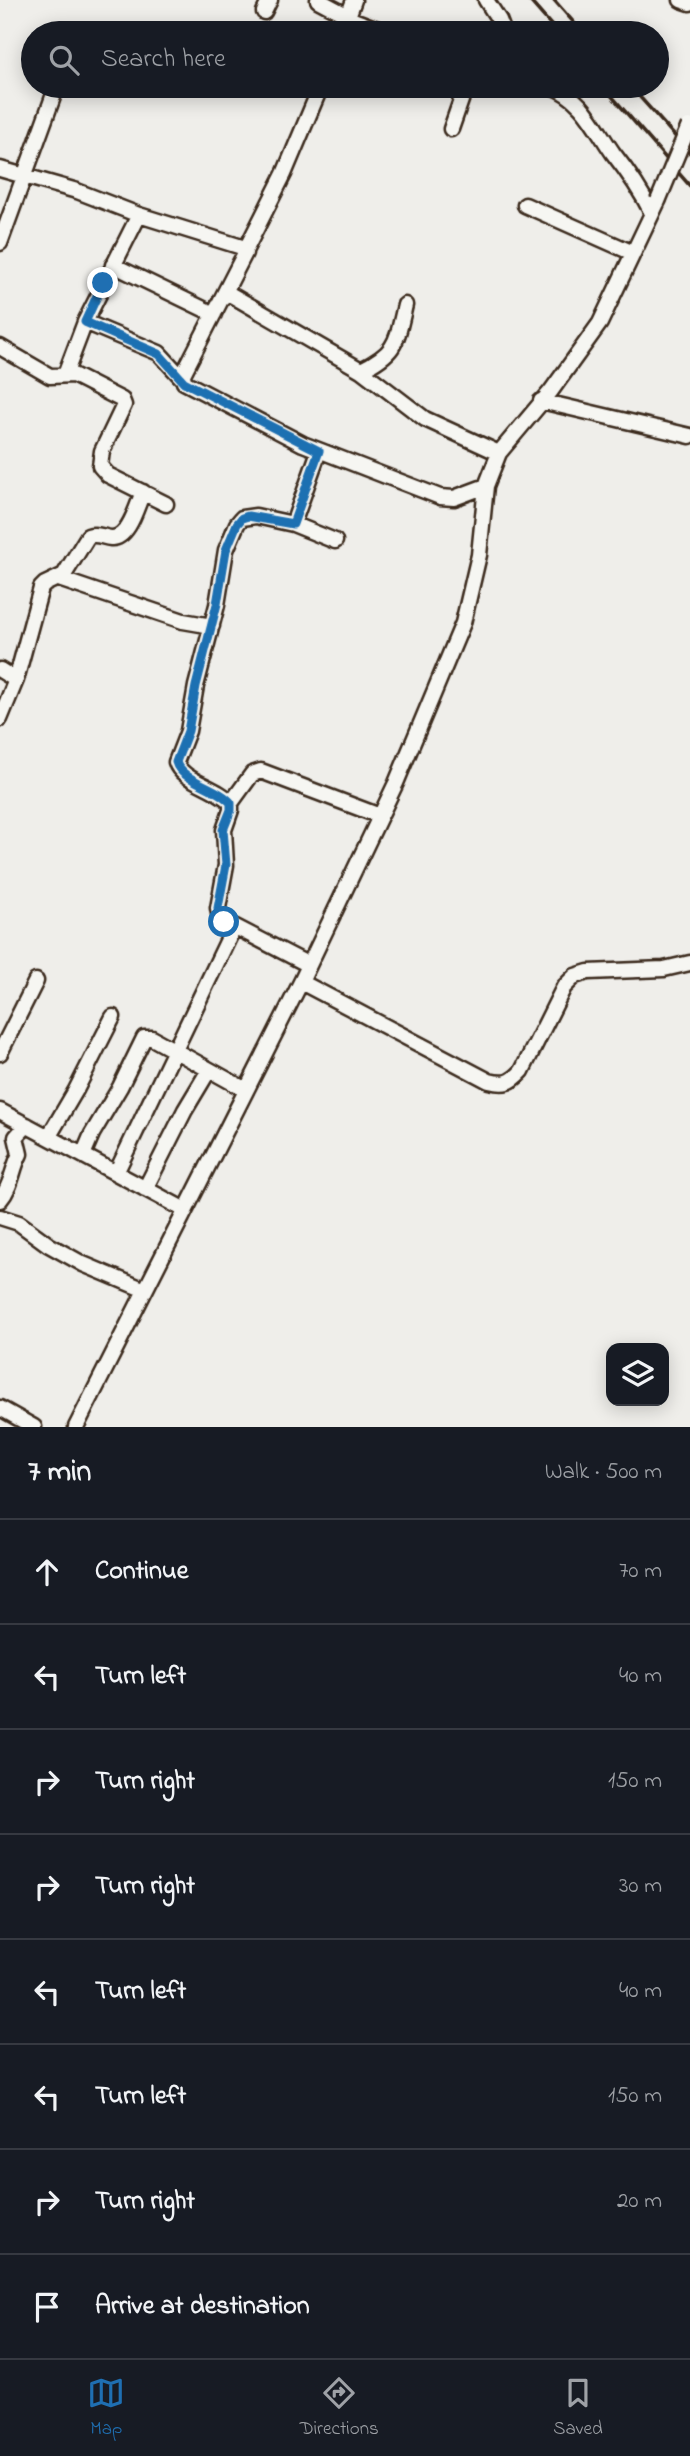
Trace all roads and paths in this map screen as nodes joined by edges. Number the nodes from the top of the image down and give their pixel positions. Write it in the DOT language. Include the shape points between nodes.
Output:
graph roads {
  1 [pos="318,0"];
  2 [pos="354,0"];
  3 [pos="486,0"];
  4 [pos="681,0"];
  5 [pos="690,3"];
  6 [pos="348,17"];
  7 [pos="346,21"];
  8 [pos="358,21"];
  9 [pos="499,21"];
  10 [pos="53,98"];
  11 [pos="316,98"];
  12 [pos="462,98"];
  13 [pos="574,98"];
  14 [pos="689,124"];
  15 [pos="451,129"];
  16 [pos="0,169"];
  17 [pos="24,177"];
  18 [pos="524,205"];
  19 [pos="655,207"];
  20 [pos="139,215"];
  21 [pos="0,243"];
  22 [pos="246,249"];
  23 [pos="633,253"];
  24 [pos="113,265"];
  25 [pos="226,292"];
  26 [pos="405,305"];
  27 [pos="214,314"];
  28 [pos="85,322"];
  29 [pos="0,347"];
  30 [pos="361,370"];
  31 [pos="65,375"];
  32 [pos="182,378"];
  33 [pos="541,401"];
  34 [pos="690,436"];
  35 [pos="319,451"];
  36 [pos="499,453"];
  37 [pos="486,486"];
  38 [pos="143,492"];
  39 [pos="166,504"];
  40 [pos="293,524"];
  41 [pos="335,541"];
  42 [pos="60,579"];
  43 [pos="212,626"];
  44 [pos="0,670"];
  45 [pos="16,680"];
  46 [pos="0,719"];
  47 [pos="231,803"];
  48 [pos="380,816"];
  49 [pos="234,927"];
  50 [pos="690,963"];
  51 [pos="309,965"];
  52 [pos="36,981"];
  53 [pos="301,982"];
  54 [pos="113,1017"];
  55 [pos="175,1052"];
  56 [pos="0,1053"];
  57 [pos="209,1070"];
  58 [pos="246,1090"];
  59 [pos="0,1111"];
  60 [pos="27,1125"];
  61 [pos="49,1136"];
  62 [pos="83,1155"];
  63 [pos="116,1173"];
  64 [pos="145,1189"];
  65 [pos="0,1200"];
  66 [pos="185,1210"];
  67 [pos="0,1217"];
  68 [pos="145,1290"];
  69 [pos="0,1408"];
  70 [pos="34,1427"];
  71 [pos="76,1427"];
  1 -- 6 [label="street"];
  2 -- 6 [label="street"];
  3 -- 9 [label="street"];
  4 -- 5 [label="street"];
  6 -- 7 [label="street"];
  6 -- 8 [label="street"];
  10 -- 17 [label="street"];
  11 -- 22 [label="street"];
  12 -- 15 [label="street"];
  13 -- 19 [label="street"];
  14 -- 19 [label="street, bridge"];
  16 -- 17 [label="street"];
  17 -- 20 [label="street"];
  17 -- 21 [label="street"];
  18 -- 23 [label="street"];
  19 -- 23 [label="street"];
  20 -- 22 [label="street"];
  20 -- 24 [label="street"];
  22 -- 25 [label="street"];
  23 -- 33 [label="street" via="600,323"];
  24 -- 27 [label="street"];
  24 -- 28 [label="street"];
  25 -- 27 [label="street"];
  25 -- 30 [label="street"];
  26 -- 30 [label="street" via="390,352"];
  27 -- 32 [label="street"];
  28 -- 31 [label="street"];
  28 -- 32 [label="street" via="159,354"];
  29 -- 31 [label="street" via="50,376"];
  30 -- 36 [label="street" via="425,419"];
  31 -- 38 [label="street" via="76,376 123,401 100,466"];
  32 -- 35 [label="street"];
  33 -- 34 [label="street"];
  33 -- 36 [label="street"];
  35 -- 37 [label="street" via="444,498"];
  35 -- 40 [label="street"];
  36 -- 37 [label="street"];
  37 -- 48 [label="street" via="479,555 463,624"];
  38 -- 39 [label="street"];
  38 -- 42 [label="street" via="120,537 88,536"];
  40 -- 41 [label="street"];
  40 -- 43 [label="street" via="256,516 242,518 237,524 226,550"];
  42 -- 43 [label="street" via="183,621"];
  42 -- 45 [label="street" via="41,588"];
  43 -- 47 [label="street" via="177,766"];
  44 -- 45 [label="street"];
  45 -- 46 [label="street"];
  47 -- 48 [label="street" via="252,774 261,771"];
  47 -- 49 [label="street" via="223,830 226,865 218,908 220,919"];
  48 -- 51 [label="street"];
  49 -- 51 [label="street"];
  49 -- 55 [label="street"];
  50 -- 53 [label="street" via="575,976 564,987 522,1071 507,1084 489,1082"];
  51 -- 53 [label="street"];
  52 -- 56 [label="street"];
  53 -- 58 [label="street"];
  54 -- 61 [label="street"];
  55 -- 57 [label="street"];
  55 -- 62 [label="street" via="152,1038 141,1041"];
  55 -- 63 [label="street"];
  57 -- 58 [label="street"];
  57 -- 64 [label="street"];
  58 -- 66 [label="street"];
  59 -- 60 [label="street"];
  60 -- 61 [label="street"];
  60 -- 65 [label="street" via="16,1137 20,1154"];
  61 -- 62 [label="street"];
  62 -- 63 [label="street"];
  63 -- 64 [label="street"];
  64 -- 66 [label="street"];
  66 -- 68 [label="street"];
  67 -- 68 [label="street" via="19,1223 83,1264"];
  68 -- 71 [label="street"];
  69 -- 70 [label="street"];
}
